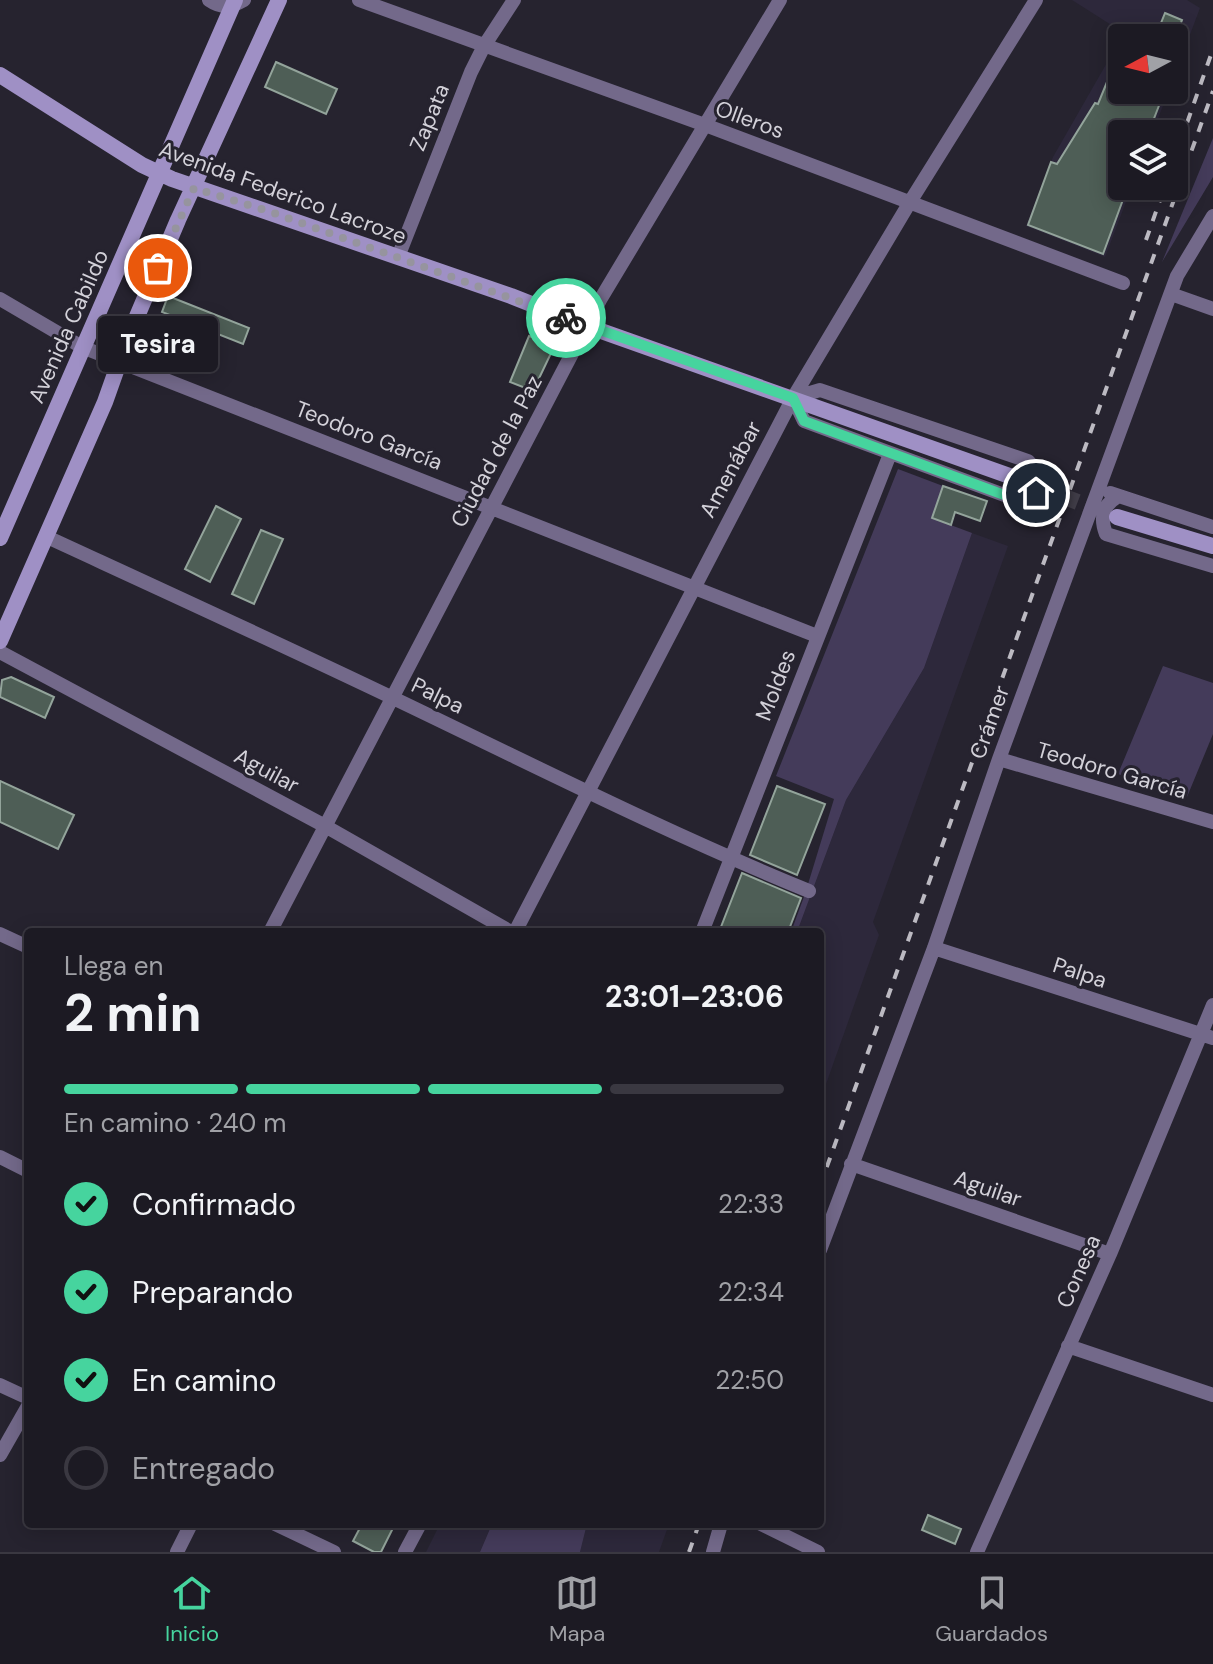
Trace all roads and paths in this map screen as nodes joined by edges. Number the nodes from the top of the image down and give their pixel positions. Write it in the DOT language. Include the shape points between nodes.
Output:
graph roads {
  1 [pos="209,0"];
  2 [pos="279,0"];
  3 [pos="359,0"];
  4 [pos="514,0"];
  5 [pos="780,0"];
  6 [pos="1036,0"];
  7 [pos="237,2"];
  8 [pos="484,46"];
  9 [pos="0,75"];
  10 [pos="705,125"];
  11 [pos="158,174"];
  12 [pos="194,188"];
  13 [pos="910,202"];
  14 [pos="1213,216"];
  15 [pos="398,257"];
  16 [pos="1123,283"];
  17 [pos="1171,294"];
  18 [pos="0,299"];
  19 [pos="1213,309"];
  20 [pos="587,326"];
  21 [pos="82,347"];
  22 [pos="120,361"];
  23 [pos="793,398"];
  24 [pos="890,454"];
  25 [pos="1018,479"];
  26 [pos="1102,484"];
  27 [pos="1117,497"];
  28 [pos="492,507"];
  29 [pos="5,515"];
  30 [pos="1117,517"];
  31 [pos="1213,527"];
  32 [pos="47,537"];
  33 [pos="0,538"];
  34 [pos="1213,546"];
  35 [pos="1213,566"];
  36 [pos="694,588"];
  37 [pos="817,636"];
  38 [pos="0,641"];
  39 [pos="0,652"];
  40 [pos="392,697"];
  41 [pos="999,759"];
  42 [pos="587,793"];
  43 [pos="1213,822"];
  44 [pos="325,826"];
  45 [pos="731,860"];
  46 [pos="809,891"];
  47 [pos="272,928"];
  48 [pos="506,928"];
  49 [pos="515,928"];
  50 [pos="704,928"];
  51 [pos="0,934"];
  52 [pos="24,945"];
  53 [pos="934,948"];
  54 [pos="1213,1005"];
  55 [pos="1207,1036"];
  56 [pos="0,1157"];
  57 [pos="851,1164"];
  58 [pos="24,1169"];
  59 [pos="824,1239"];
  60 [pos="1110,1254"];
  61 [pos="1068,1346"];
  62 [pos="0,1385"];
  63 [pos="1213,1395"];
  64 [pos="24,1396"];
  65 [pos="24,1413"];
  66 [pos="0,1455"];
  67 [pos="189,1528"];
  68 [pos="283,1528"];
  69 [pos="418,1528"];
  70 [pos="720,1528"];
  71 [pos="769,1528"];
  72 [pos="177,1552"];
  73 [pos="334,1552"];
  74 [pos="405,1552"];
  75 [pos="713,1552"];
  76 [pos="818,1552"];
  77 [pos="977,1552"];
  1 -- 7 [label="street" via="216,5"];
  2 -- 12 [label="main road"];
  3 -- 8 [label="street, Olleros"];
  4 -- 8 [label="street, Zapata"];
  5 -- 10 [label="street, Ciudad de la Paz"];
  6 -- 13 [label="street, Amenábar"];
  7 -- 11 [label="main road, Avenida Cabildo"];
  8 -- 10 [label="street, Olleros"];
  8 -- 15 [label="street, Zapata"];
  9 -- 11 [label="main road, Avenida Federico Lacroze"];
  10 -- 13 [label="street, Olleros"];
  10 -- 20 [label="street, Ciudad de la Paz"];
  11 -- 12 [label="main road, Avenida Federico Lacroze"];
  11 -- 21 [label="main road, Avenida Cabildo"];
  12 -- 15 [label="main road, Avenida Federico Lacroze"];
  12 -- 22 [label="main road"];
  13 -- 16 [label="street, Olleros"];
  13 -- 23 [label="street, Amenábar"];
  14 -- 17 [label="street, Crámer"];
  15 -- 20 [label="main road, Avenida Federico Lacroze"];
  17 -- 19 [label="street"];
  17 -- 26 [label="street, Crámer"];
  18 -- 21 [label="street, Teodoro García"];
  20 -- 23 [label="main road, Avenida Federico Lacroze"];
  20 -- 28 [label="street, Ciudad de la Paz"];
  21 -- 22 [label="street, Teodoro García"];
  21 -- 29 [label="main road, Avenida Cabildo"];
  22 -- 28 [label="street, Teodoro García"];
  22 -- 32 [label="main road"];
  23 -- 24 [label="street, Avenida Federico Lacroze" via="804,421"];
  23 -- 24 [label="street, Avenida Federico Lacroze" via="820,390 1028,461 1039,473 1039,483 1032,496 1015,499"];
  23 -- 25 [label="main road, Avenida Federico Lacroze"];
  23 -- 36 [label="street, Amenábar"];
  24 -- 37 [label="street, Moldes"];
  26 -- 27 [label="street"];
  26 -- 41 [label="street, Crámer"];
  27 -- 31 [label="street"];
  27 -- 35 [label="street" via="1103,511 1106,534"];
  28 -- 36 [label="street, Teodoro García"];
  28 -- 40 [label="street, Ciudad de la Paz"];
  29 -- 33 [label="main road, Avenida Cabildo"];
  30 -- 34 [label="main road"];
  32 -- 38 [label="main road"];
  32 -- 40 [label="street, Palpa"];
  36 -- 37 [label="street, Teodoro García"];
  36 -- 42 [label="street, Amenábar"];
  37 -- 45 [label="street, Moldes"];
  39 -- 44 [label="street, Aguilar"];
  40 -- 42 [label="street, Palpa"];
  40 -- 44 [label="street, Ciudad de la Paz"];
  41 -- 43 [label="street, Teodoro García"];
  41 -- 53 [label="street, Crámer"];
  42 -- 45 [label="street, Palpa"];
  42 -- 49 [label="street, Amenábar"];
  44 -- 47 [label="street, Ciudad de la Paz"];
  44 -- 48 [label="street, Aguilar"];
  45 -- 46 [label="street, Palpa"];
  45 -- 50 [label="street, Moldes"];
  51 -- 52 [label="street"];
  53 -- 55 [label="street, Palpa"];
  53 -- 57 [label="street, Crámer"];
  54 -- 55 [label="street, Conesa"];
  55 -- 60 [label="street, Conesa"];
  56 -- 58 [label="street"];
  57 -- 59 [label="street, Crámer"];
  57 -- 60 [label="street, Aguilar"];
  60 -- 61 [label="street, Conesa"];
  61 -- 63 [label="street"];
  61 -- 77 [label="street, Conesa"];
  62 -- 64 [label="street"];
  65 -- 66 [label="street"];
  67 -- 72 [label="street"];
  68 -- 73 [label="street"];
  69 -- 74 [label="street"];
  70 -- 75 [label="street"];
  71 -- 76 [label="street"];
}
